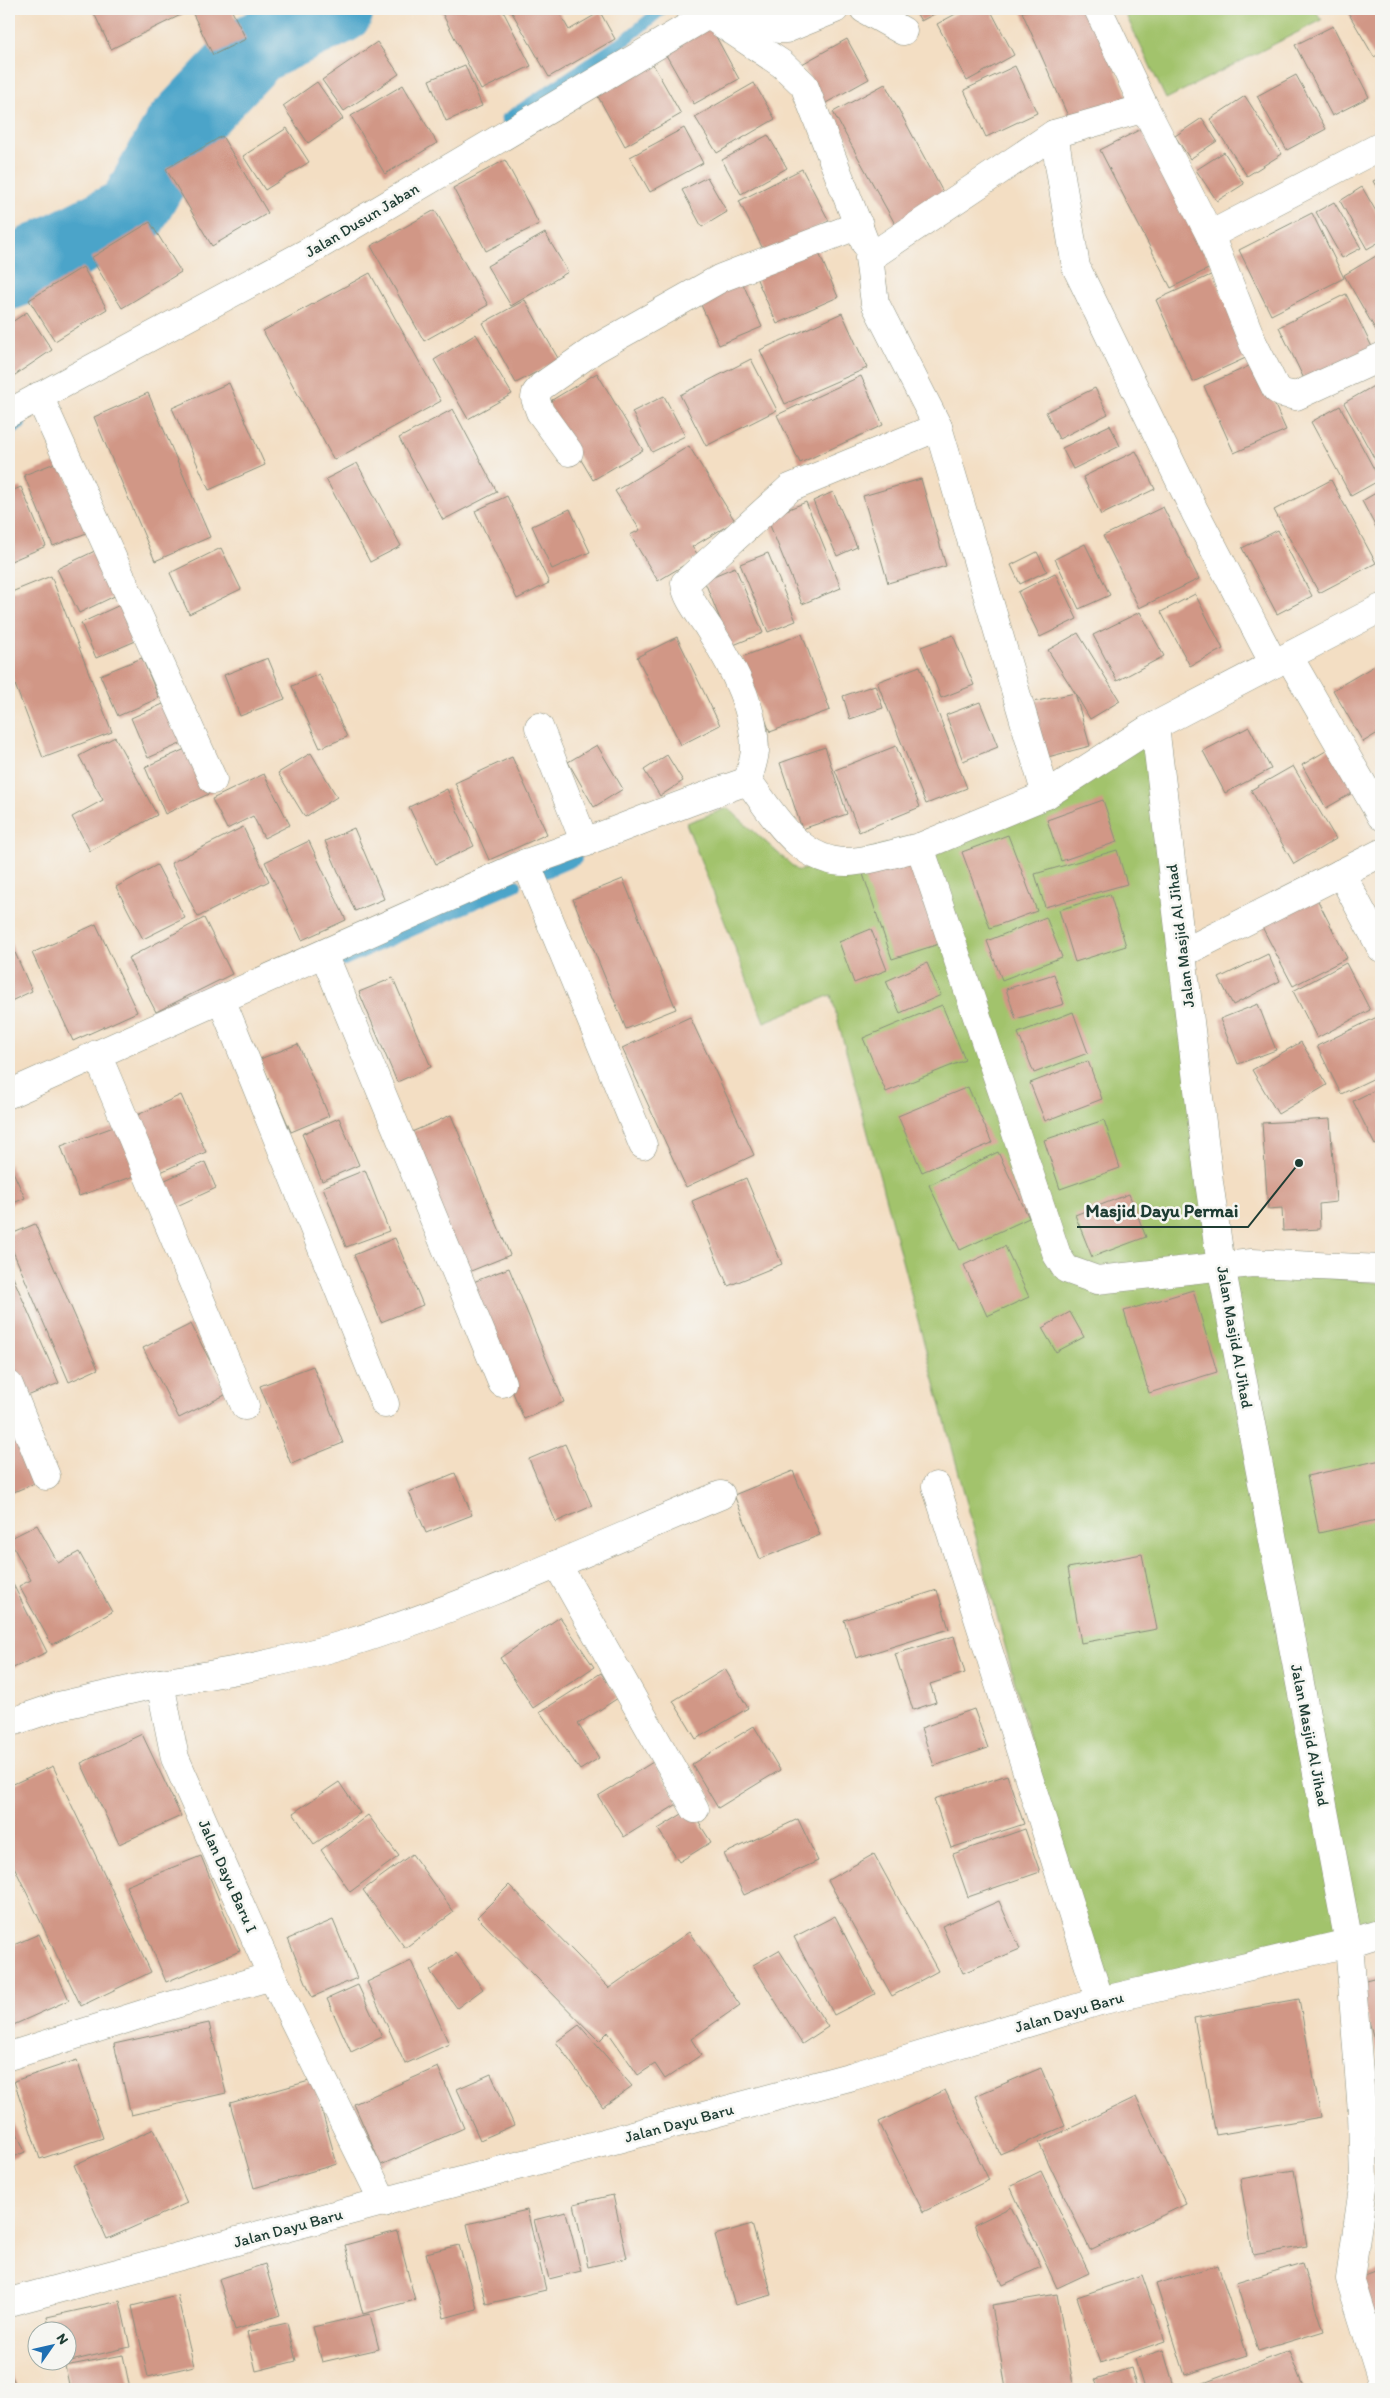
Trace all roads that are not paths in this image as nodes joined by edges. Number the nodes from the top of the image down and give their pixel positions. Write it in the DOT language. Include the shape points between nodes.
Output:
graph roads {
  1 [pos="734,9"];
  2 [pos="835,9"];
  3 [pos="864,9"];
  4 [pos="1098,9"];
  5 [pos="710,11"];
  6 [pos="903,31"];
  7 [pos="1145,108"];
  8 [pos="1054,134"];
  9 [pos="1381,146"];
  10 [pos="859,225"];
  11 [pos="1210,235"];
  12 [pos="869,258"];
  13 [pos="1381,357"];
  14 [pos="40,396"];
  15 [pos="9,413"];
  16 [pos="938,427"];
  17 [pos="569,452"];
  18 [pos="1381,608"];
  19 [pos="1282,660"];
  20 [pos="1155,726"];
  21 [pos="539,727"];
  22 [pos="213,780"];
  23 [pos="748,781"];
  24 [pos="1046,795"];
  25 [pos="1381,816"];
  26 [pos="585,843"];
  27 [pos="920,847"];
  28 [pos="1381,853"];
  29 [pos="526,863"];
  30 [pos="1341,873"];
  31 [pos="1381,948"];
  32 [pos="324,954"];
  33 [pos="1181,954"];
  34 [pos="221,999"];
  35 [pos="97,1054"];
  36 [pos="9,1094"];
  37 [pos="643,1145"];
  38 [pos="1221,1266"];
  39 [pos="1381,1269"];
  40 [pos="502,1383"];
  41 [pos="9,1385"];
  42 [pos="385,1404"];
  43 [pos="245,1406"];
  44 [pos="46,1476"];
  45 [pos="936,1486"];
  46 [pos="721,1494"];
  47 [pos="557,1564"];
  48 [pos="160,1683"];
  49 [pos="9,1724"];
  50 [pos="695,1808"];
  51 [pos="1381,1933"];
  52 [pos="1349,1944"];
  53 [pos="272,1976"];
  54 [pos="1100,2001"];
  55 [pos="9,2056"];
  56 [pos="384,2202"];
  57 [pos="9,2302"];
  58 [pos="1381,2378"];
  1 -- 2 [label="street" via="779,29 786,29"];
  3 -- 6 [label="street"];
  4 -- 7 [label="street"];
  5 -- 10 [label="street" via="782,64 804,85"];
  5 -- 14 [label="street, Jalan Dusun Jaban" via="308,252"];
  7 -- 8 [label="street"];
  7 -- 11 [label="street"];
  8 -- 12 [label="street"];
  8 -- 19 [label="street" via="1076,267 1195,512"];
  9 -- 11 [label="street"];
  10 -- 12 [label="street"];
  10 -- 17 [label="street" via="720,278 595,349 542,386 536,393 536,405"];
  11 -- 13 [label="street" via="1253,343 1276,389 1296,396"];
  12 -- 16 [label="street" via="875,303"];
  14 -- 15 [label="street, Jalan Dusun Jaban"];
  14 -- 22 [label="street"];
  16 -- 23 [label="street" via="790,488 685,583 691,601 724,652 748,712 755,753"];
  16 -- 24 [label="street"];
  18 -- 19 [label="street"];
  19 -- 20 [label="street"];
  19 -- 25 [label="street"];
  20 -- 24 [label="street"];
  20 -- 33 [label="street, Jalan Masjid Al Jihad"];
  21 -- 26 [label="street"];
  23 -- 26 [label="street"];
  23 -- 27 [label="street" via="801,847 824,860 848,862"];
  24 -- 27 [label="street"];
  26 -- 29 [label="street"];
  27 -- 38 [label="street" via="1056,1255 1066,1269 1097,1280"];
  28 -- 30 [label="street"];
  29 -- 32 [label="street"];
  29 -- 37 [label="street"];
  30 -- 31 [label="street"];
  30 -- 33 [label="street"];
  32 -- 34 [label="street"];
  32 -- 40 [label="street"];
  33 -- 38 [label="street, Jalan Masjid Al Jihad"];
  34 -- 35 [label="street"];
  34 -- 42 [label="street"];
  35 -- 36 [label="street"];
  35 -- 43 [label="street"];
  38 -- 39 [label="street" via="1252,1263"];
  38 -- 52 [label="street, Jalan Masjid Al Jihad"];
  41 -- 44 [label="street"];
  45 -- 54 [label="street"];
  46 -- 47 [label="street"];
  47 -- 48 [label="street" via="349,1643 254,1668"];
  47 -- 50 [label="street"];
  48 -- 49 [label="street" via="58,1706"];
  48 -- 53 [label="street, Jalan Dayu Baru I" via="175,1758"];
  51 -- 52 [label="street, Jalan Dayu Baru"];
  52 -- 54 [label="street, Jalan Dayu Baru"];
  52 -- 58 [label="street, Jalan Masjid Al Jihad" via="1364,2181 1350,2279"];
  53 -- 55 [label="street"];
  53 -- 56 [label="street, Jalan Dayu Baru I"];
  54 -- 56 [label="street, Jalan Dayu Baru" via="853,2076"];
  56 -- 57 [label="street, Jalan Dayu Baru"];
}
